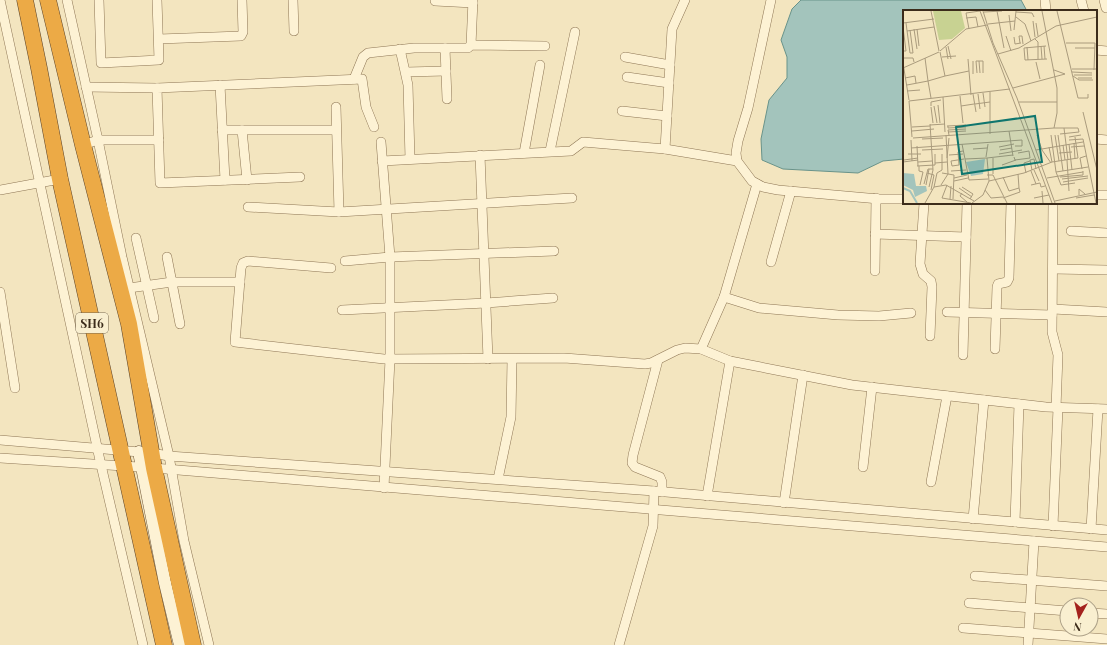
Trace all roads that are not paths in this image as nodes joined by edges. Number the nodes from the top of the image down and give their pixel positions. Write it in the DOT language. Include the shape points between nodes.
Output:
graph roads {
  1 [pos="0,0"];
  2 [pos="25,0"];
  3 [pos="48,0"];
  4 [pos="66,0"];
  5 [pos="99,0"];
  6 [pos="157,0"];
  7 [pos="242,0"];
  8 [pos="293,0"];
  9 [pos="685,0"];
  10 [pos="771,0"];
  11 [pos="1045,0"];
  12 [pos="1082,0"];
  13 [pos="435,1"];
  14 [pos="473,2"];
  15 [pos="1046,10"];
  16 [pos="1084,10"];
  17 [pos="294,31"];
  18 [pos="575,32"];
  19 [pos="158,39"];
  20 [pos="471,45"];
  21 [pos="545,46"];
  22 [pos="445,48"];
  23 [pos="400,49"];
  24 [pos="1097,50"];
  25 [pos="1107,51"];
  26 [pos="625,57"];
  27 [pos="540,65"];
  28 [pos="670,65"];
  29 [pos="446,70"];
  30 [pos="406,72"];
  31 [pos="627,77"];
  32 [pos="354,79"];
  33 [pos="669,83"];
  34 [pos="220,85"];
  35 [pos="86,87"];
  36 [pos="157,88"];
  37 [pos="447,99"];
  38 [pos="336,107"];
  39 [pos="622,111"];
  40 [pos="667,116"];
  41 [pos="374,127"];
  42 [pos="222,130"];
  43 [pos="242,130"];
  44 [pos="336,130"];
  45 [pos="1097,139"];
  46 [pos="98,140"];
  47 [pos="159,140"];
  48 [pos="1107,140"];
  49 [pos="381,142"];
  50 [pos="83,145"];
  51 [pos="665,149"];
  52 [pos="550,151"];
  53 [pos="524,153"];
  54 [pos="480,156"];
  55 [pos="410,159"];
  56 [pos="382,161"];
  57 [pos="737,161"];
  58 [pos="300,177"];
  59 [pos="60,179"];
  60 [pos="225,180"];
  61 [pos="247,180"];
  62 [pos="39,184"];
  63 [pos="757,184"];
  64 [pos="0,190"];
  65 [pos="791,192"];
  66 [pos="572,198"];
  67 [pos="876,198"];
  68 [pos="903,199"];
  69 [pos="482,204"];
  70 [pos="924,204"];
  71 [pos="967,204"];
  72 [pos="1011,204"];
  73 [pos="1053,204"];
  74 [pos="248,207"];
  75 [pos="386,210"];
  76 [pos="339,212"];
  77 [pos="1071,231"];
  78 [pos="1107,233"];
  79 [pos="875,234"];
  80 [pos="922,235"];
  81 [pos="966,237"];
  82 [pos="136,238"];
  83 [pos="554,251"];
  84 [pos="484,254"];
  85 [pos="167,257"];
  86 [pos="390,257"];
  87 [pos="345,261"];
  88 [pos="771,262"];
  89 [pos="331,268"];
  90 [pos="1052,269"];
  91 [pos="1107,270"];
  92 [pos="875,271"];
  93 [pos="172,282"];
  94 [pos="240,282"];
  95 [pos="147,285"];
  96 [pos="129,288"];
  97 [pos="0,292"];
  98 [pos="724,297"];
  99 [pos="553,298"];
  100 [pos="486,303"];
  101 [pos="390,307"];
  102 [pos="342,310"];
  103 [pos="948,312"];
  104 [pos="964,312"];
  105 [pos="1052,312"];
  106 [pos="1107,312"];
  107 [pos="911,313"];
  108 [pos="996,313"];
  109 [pos="154,318"];
  110 [pos="180,324"];
  111 [pos="930,336"];
  112 [pos="701,349"];
  113 [pos="995,349"];
  114 [pos="963,356"];
  115 [pos="488,358"];
  116 [pos="512,358"];
  117 [pos="390,359"];
  118 [pos="658,360"];
  119 [pos="730,361"];
  120 [pos="804,375"];
  121 [pos="872,387"];
  122 [pos="15,388"];
  123 [pos="947,396"];
  124 [pos="984,400"];
  125 [pos="1019,404"];
  126 [pos="1057,408"];
  127 [pos="1102,409"];
  128 [pos="0,440"];
  129 [pos="98,448"];
  130 [pos="135,451"];
  131 [pos="169,456"];
  132 [pos="0,458"];
  133 [pos="101,465"];
  134 [pos="138,467"];
  135 [pos="863,467"];
  136 [pos="172,470"];
  137 [pos="386,471"];
  138 [pos="498,479"];
  139 [pos="931,482"];
  140 [pos="384,488"];
  141 [pos="658,492"];
  142 [pos="707,496"];
  143 [pos="784,503"];
  144 [pos="653,510"];
  145 [pos="973,519"];
  146 [pos="1015,522"];
  147 [pos="1053,526"];
  148 [pos="1091,529"];
  149 [pos="1107,530"];
  150 [pos="1034,541"];
  151 [pos="1107,547"];
  152 [pos="975,576"];
  153 [pos="1032,580"];
  154 [pos="1107,586"];
  155 [pos="969,603"];
  156 [pos="1030,609"];
  157 [pos="1059,611"];
  158 [pos="963,628"];
  159 [pos="1029,634"];
  160 [pos="1107,639"];
  161 [pos="142,645"];
  162 [pos="164,645"];
  163 [pos="172,645"];
  164 [pos="180,645"];
  165 [pos="193,645"];
  166 [pos="209,645"];
  167 [pos="620,645"];
  168 [pos="1028,645"];
  1 -- 62 [label="street"];
  2 -- 59 [label="highway, SH6"];
  3 -- 50 [label="highway"];
  4 -- 35 [label="street"];
  5 -- 19 [label="street" via="101,63 159,60"];
  6 -- 19 [label="street"];
  7 -- 19 [label="street" via="241,36"];
  8 -- 17 [label="street"];
  9 -- 28 [label="street" via="672,30"];
  10 -- 57 [label="street" via="748,108 738,141"];
  11 -- 15 [label="street"];
  12 -- 16 [label="street"];
  13 -- 14 [label="street"];
  14 -- 20 [label="street"];
  18 -- 52 [label="street"];
  20 -- 21 [label="street"];
  20 -- 22 [label="street" via="468,48"];
  22 -- 23 [label="street"];
  22 -- 29 [label="street"];
  23 -- 30 [label="street"];
  23 -- 32 [label="street" via="368,53 363,57"];
  24 -- 25 [label="street"];
  26 -- 28 [label="street"];
  27 -- 53 [label="street"];
  28 -- 33 [label="street"];
  29 -- 30 [label="street"];
  29 -- 37 [label="street"];
  30 -- 55 [label="street"];
  31 -- 33 [label="street"];
  32 -- 34 [label="street"];
  32 -- 41 [label="street" via="362,79 366,107"];
  33 -- 40 [label="street"];
  34 -- 36 [label="street"];
  34 -- 42 [label="street"];
  35 -- 36 [label="street"];
  35 -- 46 [label="street"];
  36 -- 47 [label="street"];
  38 -- 44 [label="street"];
  39 -- 40 [label="street"];
  40 -- 51 [label="street"];
  42 -- 43 [label="street"];
  42 -- 60 [label="street"];
  43 -- 44 [label="street"];
  43 -- 61 [label="street"];
  44 -- 76 [label="street"];
  45 -- 48 [label="street"];
  46 -- 47 [label="street"];
  46 -- 50 [label="street"];
  46 -- 96 [label="street"];
  47 -- 60 [label="street" via="160,183"];
  49 -- 56 [label="street"];
  50 -- 130 [label="highway" via="129,324"];
  51 -- 52 [label="street" via="583,142 571,151"];
  51 -- 57 [label="street"];
  52 -- 53 [label="street"];
  53 -- 54 [label="street"];
  54 -- 55 [label="street"];
  54 -- 69 [label="street"];
  55 -- 56 [label="street"];
  56 -- 75 [label="street"];
  57 -- 63 [label="street"];
  58 -- 61 [label="street"];
  59 -- 62 [label="street"];
  59 -- 130 [label="highway, SH6"];
  60 -- 61 [label="street"];
  62 -- 64 [label="street"];
  62 -- 129 [label="street"];
  63 -- 65 [label="street" via="763,188"];
  63 -- 98 [label="street"];
  65 -- 67 [label="street"];
  65 -- 88 [label="street"];
  66 -- 69 [label="street"];
  67 -- 68 [label="street"];
  67 -- 79 [label="street"];
  69 -- 75 [label="street"];
  69 -- 84 [label="street"];
  70 -- 80 [label="street"];
  71 -- 81 [label="street"];
  72 -- 108 [label="street" via="1009,278 1007,282 998,285"];
  73 -- 90 [label="street"];
  74 -- 76 [label="street"];
  75 -- 76 [label="street"];
  75 -- 86 [label="street"];
  77 -- 78 [label="street"];
  79 -- 80 [label="street"];
  79 -- 92 [label="street"];
  80 -- 81 [label="street"];
  80 -- 111 [label="street" via="921,269 931,281 932,287"];
  81 -- 104 [label="street"];
  82 -- 95 [label="street"];
  83 -- 84 [label="street"];
  84 -- 86 [label="street"];
  84 -- 100 [label="street"];
  85 -- 93 [label="street"];
  86 -- 87 [label="street"];
  86 -- 101 [label="street"];
  89 -- 94 [label="street" via="248,261 241,268"];
  90 -- 91 [label="street"];
  90 -- 105 [label="street"];
  93 -- 94 [label="street"];
  93 -- 95 [label="street"];
  93 -- 110 [label="street"];
  94 -- 117 [label="street" via="235,342"];
  95 -- 96 [label="street"];
  95 -- 109 [label="street"];
  96 -- 131 [label="street"];
  97 -- 122 [label="street"];
  98 -- 107 [label="street" via="759,308 838,315 879,316"];
  98 -- 112 [label="street"];
  99 -- 100 [label="street"];
  100 -- 101 [label="street"];
  100 -- 115 [label="street"];
  101 -- 102 [label="street"];
  101 -- 117 [label="street"];
  103 -- 104 [label="street"];
  104 -- 108 [label="street"];
  104 -- 114 [label="street"];
  105 -- 106 [label="street"];
  105 -- 108 [label="street"];
  105 -- 126 [label="street" via="1052,332 1058,355"];
  108 -- 113 [label="street"];
  112 -- 118 [label="street" via="677,350"];
  112 -- 119 [label="street"];
  115 -- 116 [label="street"];
  115 -- 117 [label="street"];
  116 -- 118 [label="street" via="564,358 645,364"];
  116 -- 138 [label="street" via="511,417"];
  117 -- 137 [label="street"];
  118 -- 141 [label="street" via="632,463 635,467 660,477 662,482"];
  119 -- 120 [label="street"];
  119 -- 142 [label="street"];
  120 -- 121 [label="street"];
  120 -- 143 [label="street"];
  121 -- 123 [label="street"];
  121 -- 135 [label="street"];
  123 -- 124 [label="street"];
  123 -- 139 [label="street"];
  124 -- 125 [label="street"];
  124 -- 145 [label="street"];
  125 -- 126 [label="street"];
  125 -- 146 [label="street"];
  126 -- 127 [label="street"];
  126 -- 147 [label="street"];
  127 -- 148 [label="street"];
  128 -- 129 [label="street"];
  129 -- 130 [label="street"];
  129 -- 133 [label="street"];
  130 -- 131 [label="street"];
  130 -- 134 [label="highway, SH6"];
  130 -- 134 [label="highway"];
  131 -- 136 [label="street"];
  131 -- 137 [label="street"];
  132 -- 133 [label="street"];
  133 -- 134 [label="street"];
  133 -- 161 [label="street"];
  134 -- 136 [label="street"];
  134 -- 162 [label="highway, SH6"];
  134 -- 163 [label="main road"];
  134 -- 164 [label="main road"];
  134 -- 165 [label="highway"];
  136 -- 140 [label="street"];
  136 -- 166 [label="street" via="184,541"];
  137 -- 138 [label="street"];
  137 -- 140 [label="street"];
  138 -- 141 [label="street"];
  140 -- 144 [label="street"];
  141 -- 142 [label="street"];
  141 -- 144 [label="street"];
  142 -- 143 [label="street"];
  143 -- 145 [label="street"];
  144 -- 150 [label="street"];
  144 -- 167 [label="street" via="653,526"];
  145 -- 146 [label="street"];
  146 -- 147 [label="street"];
  147 -- 148 [label="street"];
  148 -- 149 [label="street"];
  150 -- 151 [label="street"];
  150 -- 153 [label="street"];
  152 -- 153 [label="street"];
  153 -- 154 [label="street"];
  153 -- 156 [label="street"];
  155 -- 156 [label="street"];
  156 -- 157 [label="street"];
  156 -- 159 [label="street"];
  158 -- 159 [label="street"];
  159 -- 160 [label="street"];
  159 -- 168 [label="street"];
}
